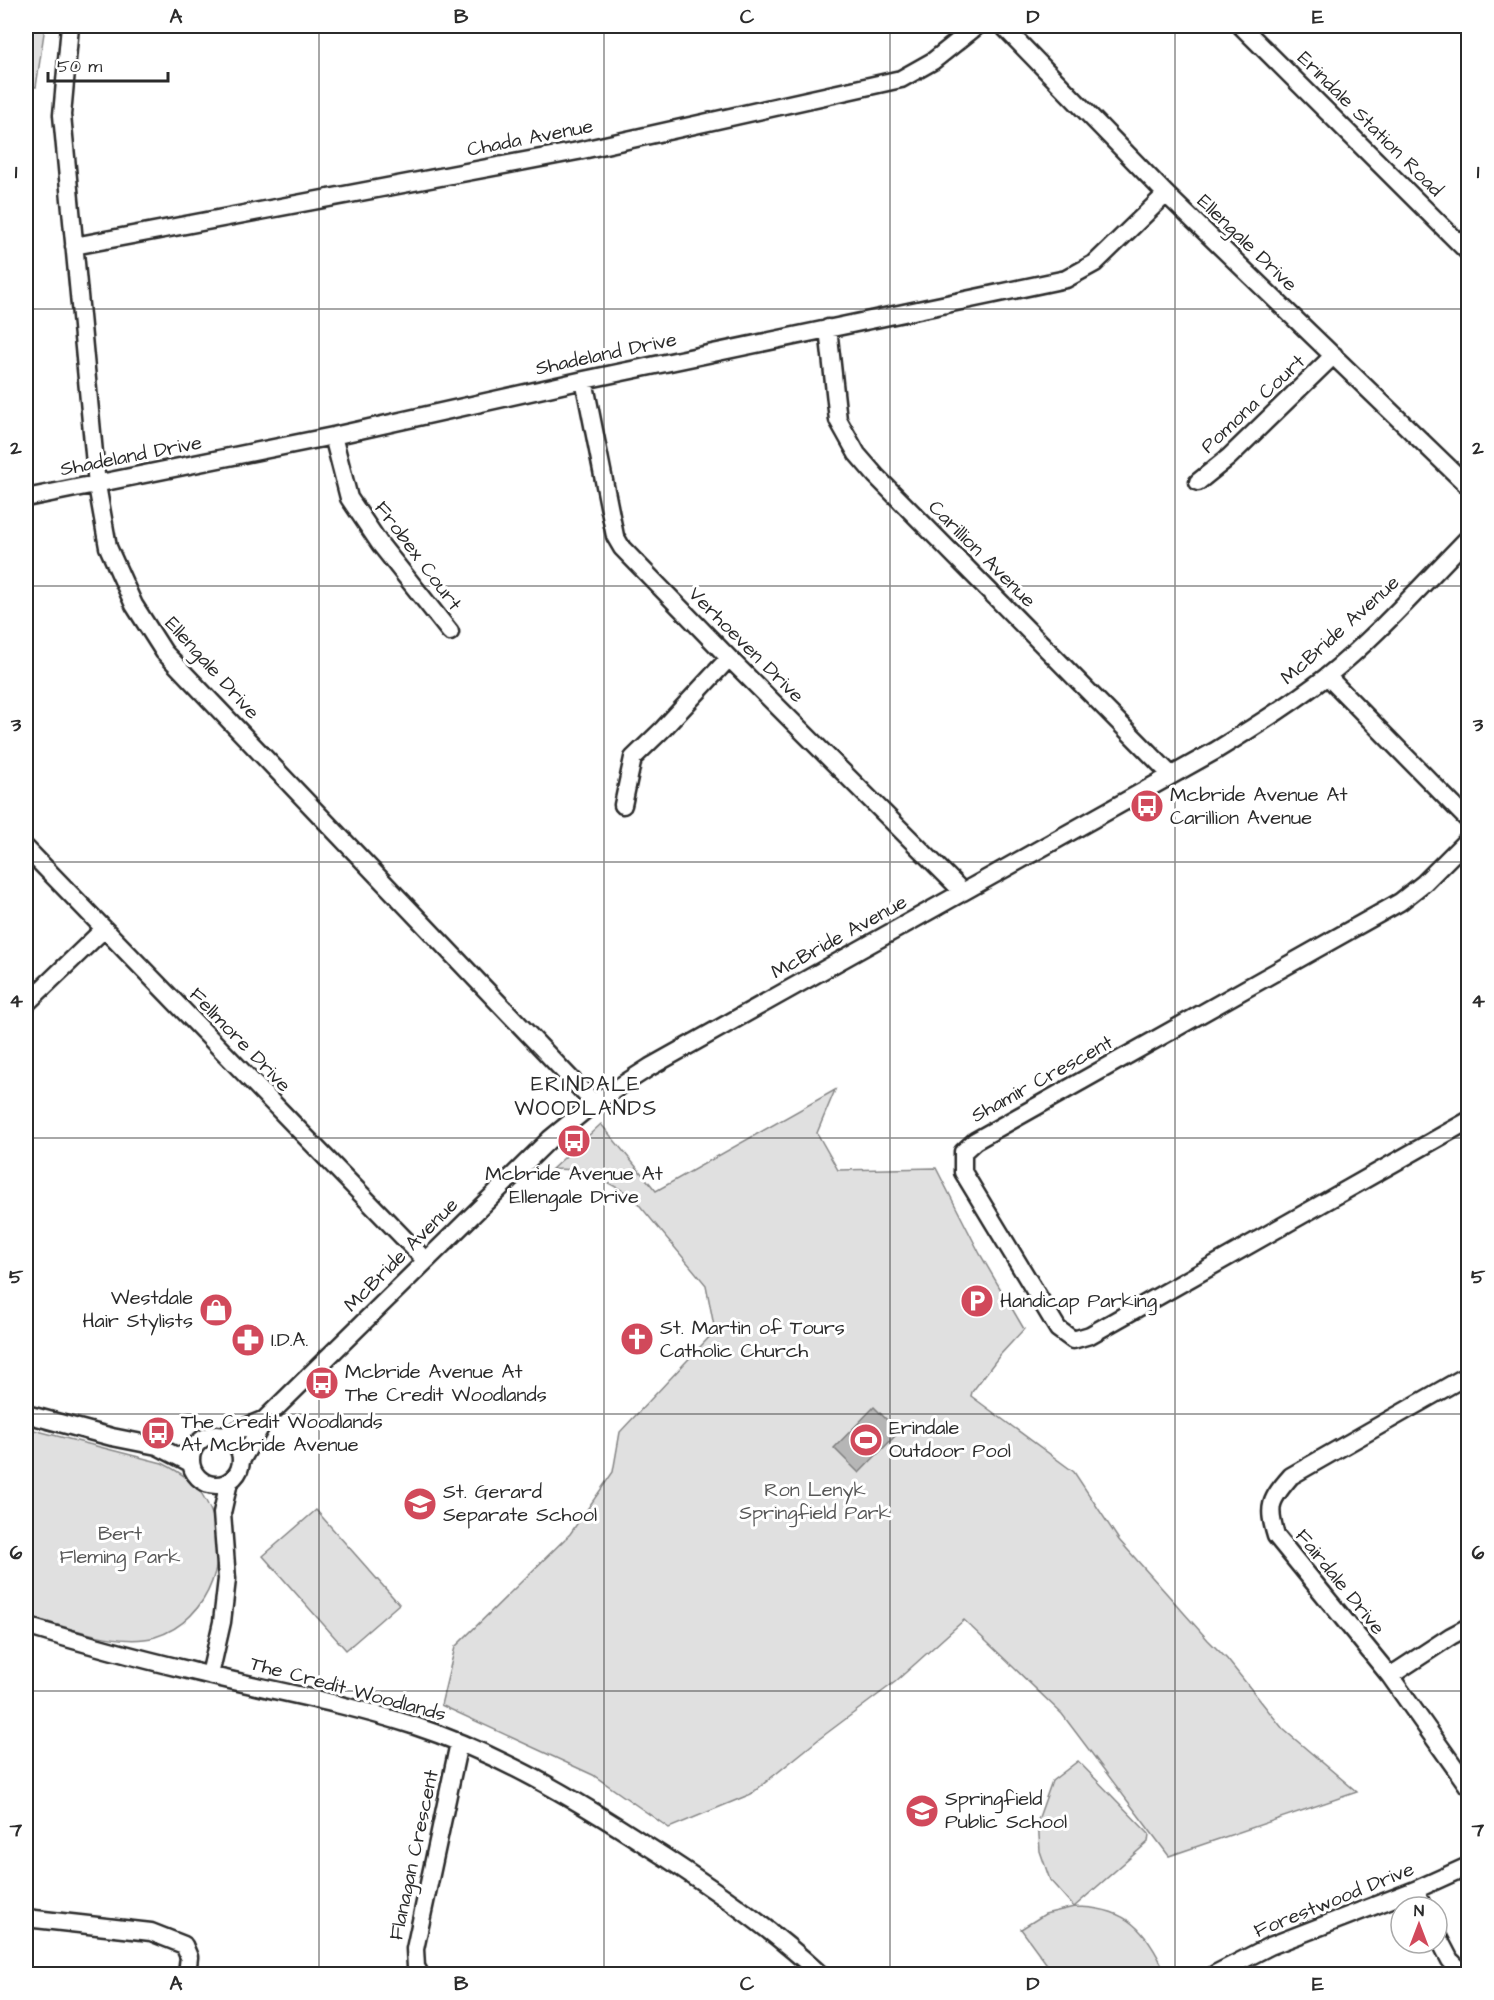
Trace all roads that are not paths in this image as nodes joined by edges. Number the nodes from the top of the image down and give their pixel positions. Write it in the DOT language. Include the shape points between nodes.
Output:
graph roads {
  1 [pos="70,26"];
  2 [pos="977,26"];
  3 [pos="1003,26"];
  4 [pos="1241,26"];
  5 [pos="1166,195"];
  6 [pos="74,246"];
  7 [pos="1468,252"];
  8 [pos="828,328"];
  9 [pos="1334,355"];
  10 [pos="584,380"];
  11 [pos="333,436"];
  12 [pos="1198,482"];
  13 [pos="97,485"];
  14 [pos="1468,486"];
  15 [pos="26,498"];
  16 [pos="1468,538"];
  17 [pos="450,632"];
  18 [pos="729,658"];
  19 [pos="1327,676"];
  20 [pos="1171,775"];
  21 [pos="623,805"];
  22 [pos="1468,820"];
  23 [pos="1468,839"];
  24 [pos="26,848"];
  25 [pos="963,892"];
  26 [pos="104,929"];
  27 [pos="26,1004"];
  28 [pos="594,1103"];
  29 [pos="1468,1121"];
  30 [pos="425,1260"];
  31 [pos="1468,1375"];
  32 [pos="26,1414"];
  33 [pos="265,1419"];
  34 [pos="34,1420"];
  35 [pos="223,1436"];
  36 [pos="200,1440"];
  37 [pos="157,1446"];
  38 [pos="241,1461"];
  39 [pos="190,1463"];
  40 [pos="229,1482"];
  41 [pos="204,1483"];
  42 [pos="222,1513"];
  43 [pos="26,1626"];
  44 [pos="1468,1627"];
  45 [pos="210,1675"];
  46 [pos="1390,1676"];
  47 [pos="459,1743"];
  48 [pos="1468,1786"];
  49 [pos="1468,1866"];
  50 [pos="1415,1890"];
  51 [pos="1417,1895"];
  52 [pos="26,1918"];
  53 [pos="1447,1955"];
  54 [pos="187,1974"];
  55 [pos="420,1974"];
  56 [pos="819,1974"];
  57 [pos="1215,1974"];
  58 [pos="1464,1974"];
  1 -- 6 [label="street, Ellengale Drive" via="62,115"];
  2 -- 6 [label="street, Chada Avenue" via="933,61 901,80 578,151"];
  3 -- 5 [label="street, Ellengale Drive"];
  4 -- 7 [label="street, Erindale Station Road"];
  5 -- 8 [label="street, Shadeland Drive" via="1095,263 1066,279"];
  5 -- 9 [label="street, Ellengale Drive"];
  6 -- 13 [label="street, Ellengale Drive"];
  8 -- 10 [label="street, Shadeland Drive"];
  8 -- 20 [label="street, Carillion Avenue" via="838,420 857,454"];
  9 -- 12 [label="street, Pomona Court"];
  9 -- 14 [label="street, Ellengale Drive"];
  10 -- 11 [label="street, Shadeland Drive"];
  10 -- 18 [label="street, Verhoeven Drive" via="615,536 622,548"];
  11 -- 13 [label="street, Shadeland Drive"];
  11 -- 17 [label="street, Frobex Court" via="349,498"];
  13 -- 15 [label="street, Shadeland Drive"];
  13 -- 28 [label="street, Ellengale Drive" via="108,547 134,606 164,652"];
  16 -- 19 [label="street, McBride Avenue"];
  18 -- 21 [label="street" via="633,758"];
  18 -- 25 [label="street, Verhoeven Drive"];
  19 -- 20 [label="street, McBride Avenue" via="1262,723"];
  19 -- 22 [label="street"];
  20 -- 25 [label="street, McBride Avenue"];
  23 -- 29 [label="street, Shamir Crescent" via="1400,902 975,1141 963,1152 963,1172 1058,1329 1072,1340 1090,1335"];
  24 -- 26 [label="street, Fellmore Drive"];
  25 -- 28 [label="street, McBride Avenue" via="650,1067"];
  26 -- 27 [label="street"];
  26 -- 30 [label="street, Fellmore Drive"];
  28 -- 30 [label="street, McBride Avenue" via="520,1167"];
  30 -- 33 [label="street, McBride Avenue"];
  31 -- 46 [label="street, Fairdale Drive" via="1291,1476 1276,1493 1270,1514 1276,1536"];
  32 -- 34 [label="street"];
  33 -- 35 [label="street, McBride Avenue"];
  33 -- 38 [label="street, McBride Avenue"];
  34 -- 37 [label="street"];
  35 -- 36 [label="street"];
  35 -- 38 [label="street" via="237,1446"];
  36 -- 37 [label="street"];
  36 -- 39 [label="street" via="194,1446"];
  37 -- 39 [label="street"];
  38 -- 40 [label="street" via="236,1477"];
  39 -- 41 [label="street"];
  40 -- 41 [label="street" via="212,1486"];
  40 -- 42 [label="street"];
  41 -- 42 [label="street"];
  42 -- 45 [label="street" via="227,1579"];
  43 -- 45 [label="street, The Credit Woodlands"];
  44 -- 46 [label="street"];
  45 -- 47 [label="street, The Credit Woodlands" via="366,1712"];
  46 -- 48 [label="street, Fairdale Drive"];
  47 -- 55 [label="street, Flanagan Crescent" via="415,1949"];
  47 -- 56 [label="street, The Credit Woodlands" via="506,1762 580,1802 705,1883 770,1931"];
  49 -- 50 [label="street, Forestwood Drive"];
  50 -- 51 [label="street"];
  50 -- 57 [label="street, Forestwood Drive" via="1270,1946"];
  52 -- 54 [label="street" via="151,1932 184,1945 189,1957"];
  53 -- 58 [label="street"];
}
